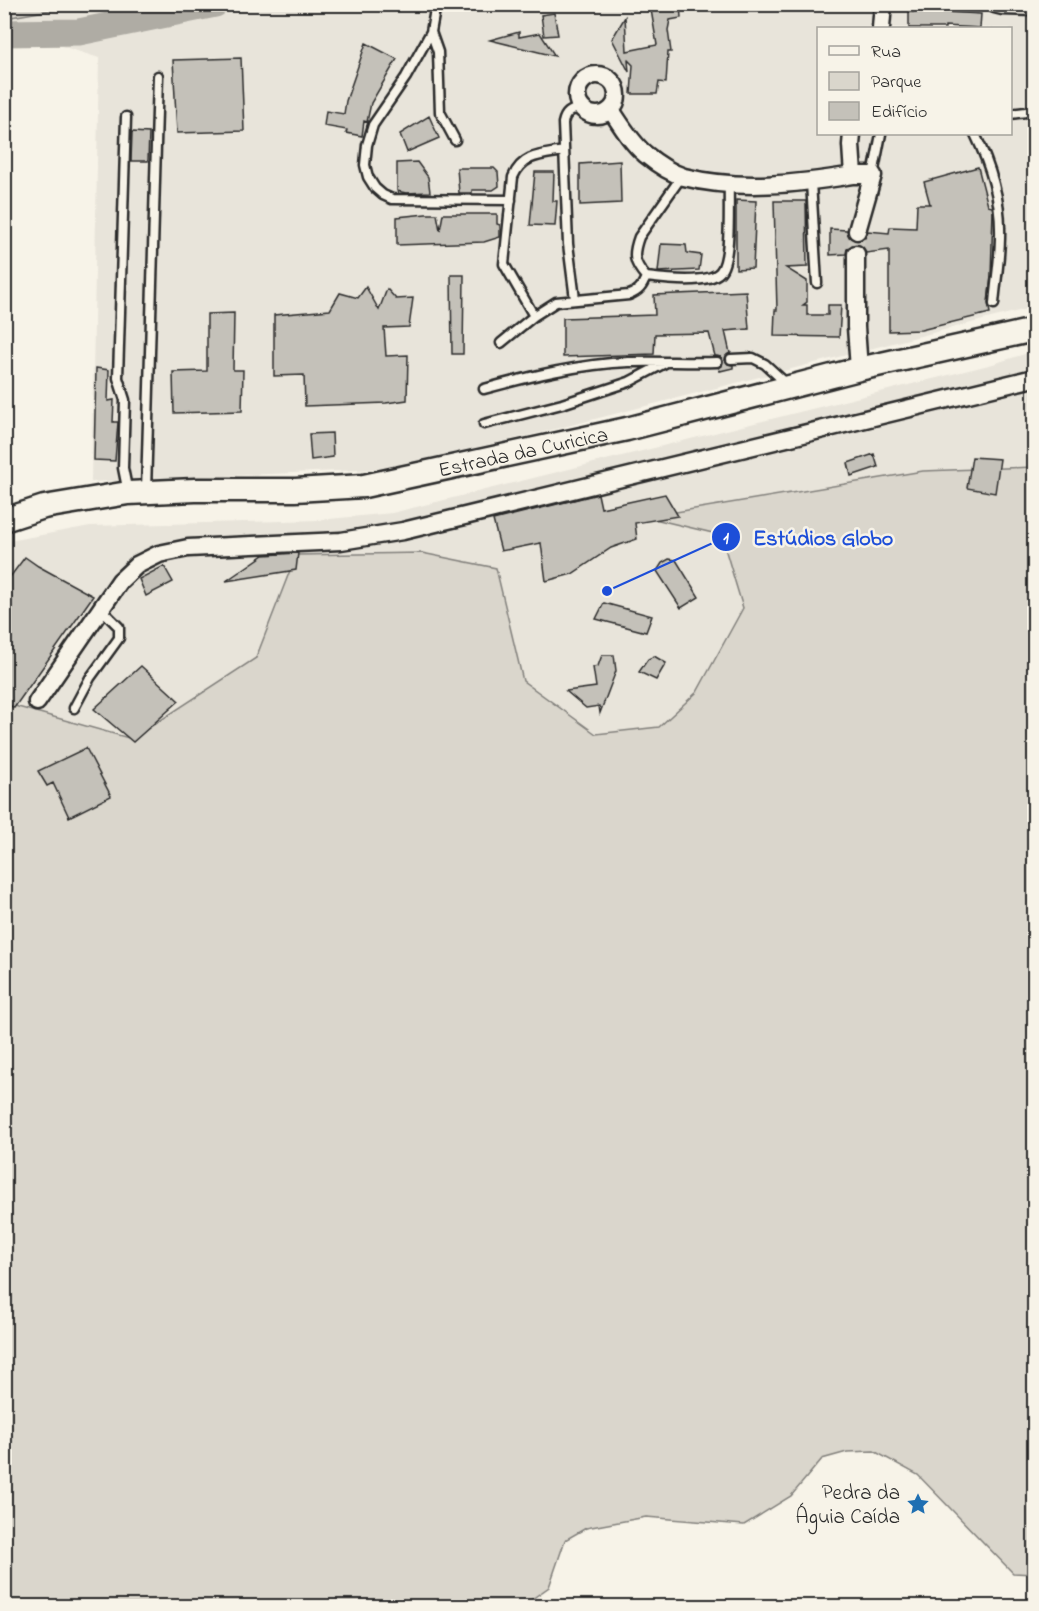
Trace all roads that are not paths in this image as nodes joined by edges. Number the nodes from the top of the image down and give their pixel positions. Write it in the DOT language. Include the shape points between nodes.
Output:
graph roads {
  1 [pos="436,4"];
  2 [pos="883,4"];
  3 [pos="992,4"];
  4 [pos="1035,11"];
  5 [pos="881,27"];
  6 [pos="431,32"];
  7 [pos="158,76"];
  8 [pos="580,108"];
  9 [pos="611,110"];
  10 [pos="1035,111"];
  11 [pos="1012,114"];
  12 [pos="126,117"];
  13 [pos="852,135"];
  14 [pos="881,135"];
  15 [pos="976,135"];
  16 [pos="455,140"];
  17 [pos="564,151"];
  18 [pos="873,175"];
  19 [pos="682,176"];
  20 [pos="853,176"];
  21 [pos="811,182"];
  22 [pos="729,183"];
  23 [pos="512,200"];
  24 [pos="857,231"];
  25 [pos="856,254"];
  26 [pos="646,278"];
  27 [pos="817,283"];
  28 [pos="575,299"];
  29 [pos="993,304"];
  30 [pos="534,316"];
  31 [pos="1035,330"];
  32 [pos="501,343"];
  33 [pos="731,359"];
  34 [pos="717,362"];
  35 [pos="665,363"];
  36 [pos="859,369"];
  37 [pos="1035,378"];
  38 [pos="790,387"];
  39 [pos="484,389"];
  40 [pos="484,424"];
  41 [pos="137,492"];
  42 [pos="4,520"];
  43 [pos="101,609"];
  44 [pos="37,702"];
  45 [pos="74,708"];
  1 -- 6 [label="lane"];
  2 -- 5 [label="street"];
  3 -- 4 [label="lane" via="1002,10"];
  6 -- 16 [label="lane" via="438,52 440,112"];
  6 -- 23 [label="lane" via="373,125 365,165 368,177 375,188 392,199"];
  7 -- 41 [label="lane"];
  8 -- 9 [label="street" via="601,116"];
  8 -- 9 [label="street" via="576,97 579,86 587,77 598,75 609,79 616,88 617,100"];
  8 -- 17 [label="lane" via="564,117"];
  9 -- 19 [label="street" via="643,152"];
  10 -- 11 [label="lane"];
  12 -- 41 [label="lane" via="118,378 125,400 123,468"];
  13 -- 20 [label="street"];
  14 -- 18 [label="lane"];
  15 -- 29 [label="lane" via="986,156 999,209"];
  17 -- 23 [label="lane" via="526,160 518,167 513,177"];
  17 -- 28 [label="lane"];
  18 -- 20 [label="street"];
  18 -- 24 [label="street"];
  19 -- 22 [label="street"];
  19 -- 26 [label="lane" via="635,248 635,260"];
  20 -- 21 [label="street"];
  21 -- 22 [label="street"];
  21 -- 27 [label="lane"];
  22 -- 26 [label="lane" via="728,250 720,272 704,279"];
  23 -- 30 [label="lane" via="504,264"];
  25 -- 36 [label="street"];
  26 -- 28 [label="lane" via="641,289 629,295"];
  28 -- 30 [label="lane" via="556,302"];
  30 -- 32 [label="lane"];
  31 -- 36 [label="street, Estrada da Curicica"];
  33 -- 38 [label="lane" via="753,358 765,363"];
  34 -- 35 [label="lane"];
  35 -- 39 [label="lane" via="598,364"];
  35 -- 40 [label="lane" via="629,382"];
  36 -- 38 [label="street, Estrada da Curicica"];
  37 -- 43 [label="street" via="403,531 341,541 188,548 159,554 137,565 120,581"];
  38 -- 41 [label="street, Estrada da Curicica" via="627,429 364,486"];
  41 -- 42 [label="street, Estrada da Curicica" via="44,507"];
  43 -- 44 [label="street"];
  43 -- 45 [label="lane" via="119,627 119,638"];
}
